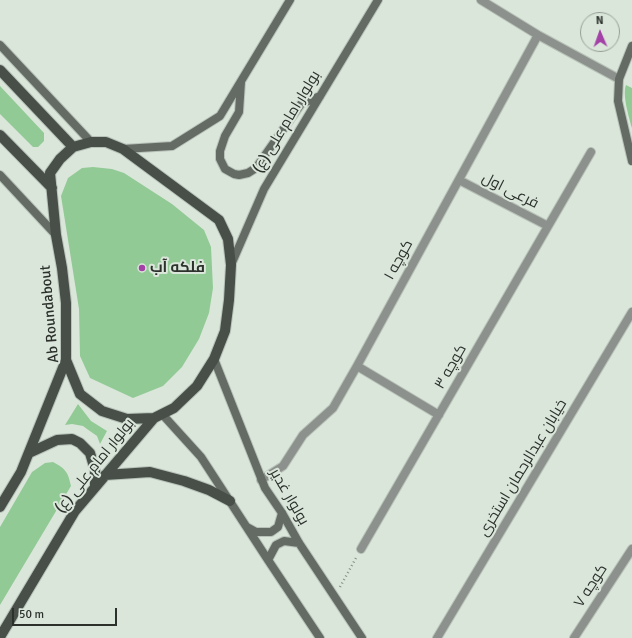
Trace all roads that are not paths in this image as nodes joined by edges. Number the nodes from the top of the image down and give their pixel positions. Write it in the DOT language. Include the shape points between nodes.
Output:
graph roads {
  1 [pos="290,0"];
  2 [pos="378,0"];
  3 [pos="481,0"];
  4 [pos="538,36"];
  5 [pos="0,45"];
  6 [pos="632,46"];
  7 [pos="0,70"];
  8 [pos="619,79"];
  9 [pos="241,81"];
  10 [pos="320,96"];
  11 [pos="0,135"];
  12 [pos="91,142"];
  13 [pos="73,147"];
  14 [pos="123,149"];
  15 [pos="591,152"];
  16 [pos="632,161"];
  17 [pos="0,176"];
  18 [pos="459,180"];
  19 [pos="52,188"];
  20 [pos="548,226"];
  21 [pos="56,235"];
  22 [pos="231,265"];
  23 [pos="632,312"];
  24 [pos="214,359"];
  25 [pos="66,360"];
  26 [pos="357,366"];
  27 [pos="439,414"];
  28 [pos="158,416"];
  29 [pos="29,453"];
  30 [pos="105,475"];
  31 [pos="261,480"];
  32 [pos="95,487"];
  33 [pos="230,501"];
  34 [pos="0,508"];
  35 [pos="282,513"];
  36 [pos="246,526"];
  37 [pos="299,543"];
  38 [pos="361,549"];
  39 [pos="632,549"];
  40 [pos="268,560"];
  41 [pos="0,637"];
  42 [pos="320,638"];
  43 [pos="362,638"];
  44 [pos="437,638"];
  45 [pos="574,638"];
  1 -- 9 [label="street"];
  2 -- 10 [label="street, بولوار امام علی (ع)"];
  3 -- 4 [label="street"];
  4 -- 8 [label="street"];
  4 -- 18 [label="street, کوچه ۱"];
  5 -- 12 [label="street"];
  6 -- 8 [label="street"];
  7 -- 13 [label="main road"];
  8 -- 16 [label="street" via="618,101"];
  9 -- 10 [label="street" via="240,112 225,136 220,151 220,159 226,169 239,175 256,168 301,104"];
  9 -- 14 [label="street" via="220,116 172,146"];
  10 -- 22 [label="street, بولوار امام علی (ع)" via="264,189"];
  11 -- 19 [label="main road"];
  12 -- 13 [label="main road, Ab Roundabout"];
  12 -- 14 [label="main road, Ab Roundabout" via="106,142"];
  13 -- 19 [label="main road, Ab Roundabout" via="50,172"];
  14 -- 22 [label="main road, Ab Roundabout" via="219,220 228,239"];
  15 -- 20 [label="street, کوچه ۳"];
  17 -- 21 [label="street"];
  18 -- 20 [label="street, فرعی اول"];
  18 -- 26 [label="street, کوچه ۱"];
  19 -- 21 [label="main road, Ab Roundabout"];
  20 -- 27 [label="street, کوچه ۳"];
  21 -- 25 [label="main road, Ab Roundabout" via="66,303"];
  22 -- 24 [label="main road, Ab Roundabout" via="225,331"];
  23 -- 44 [label="street, خیابان عبدالرحمان استخری"];
  24 -- 28 [label="main road, Ab Roundabout" via="197,386 174,408"];
  24 -- 31 [label="street, بولوار غدیر"];
  25 -- 28 [label="main road, Ab Roundabout" via="80,394 102,412 127,419"];
  25 -- 29 [label="main road"];
  26 -- 27 [label="street"];
  26 -- 31 [label="street, کوچه ۱" via="333,408 303,435 283,466"];
  27 -- 38 [label="street, کوچه ۳"];
  28 -- 30 [label="main road, بولوار امام علی (ع)"];
  28 -- 33 [label="street" via="201,457"];
  29 -- 32 [label="main road" via="57,440 72,439 80,443 90,453 95,470"];
  29 -- 34 [label="main road"];
  30 -- 32 [label="main road, بولوار امام علی (ع)"];
  30 -- 33 [label="main road" via="150,472 209,490"];
  31 -- 35 [label="street, بولوار غدیر"];
  32 -- 41 [label="main road, بولوار امام علی (ع)" via="75,511"];
  33 -- 36 [label="street"];
  35 -- 36 [label="street" via="278,527 271,532 256,532"];
  35 -- 37 [label="street, بولوار غدیر"];
  36 -- 40 [label="street"];
  37 -- 40 [label="street" via="284,541 276,545"];
  37 -- 43 [label="street, بولوار غدیر"];
  39 -- 45 [label="street, کوچه ۷"];
  40 -- 42 [label="street"];
}
